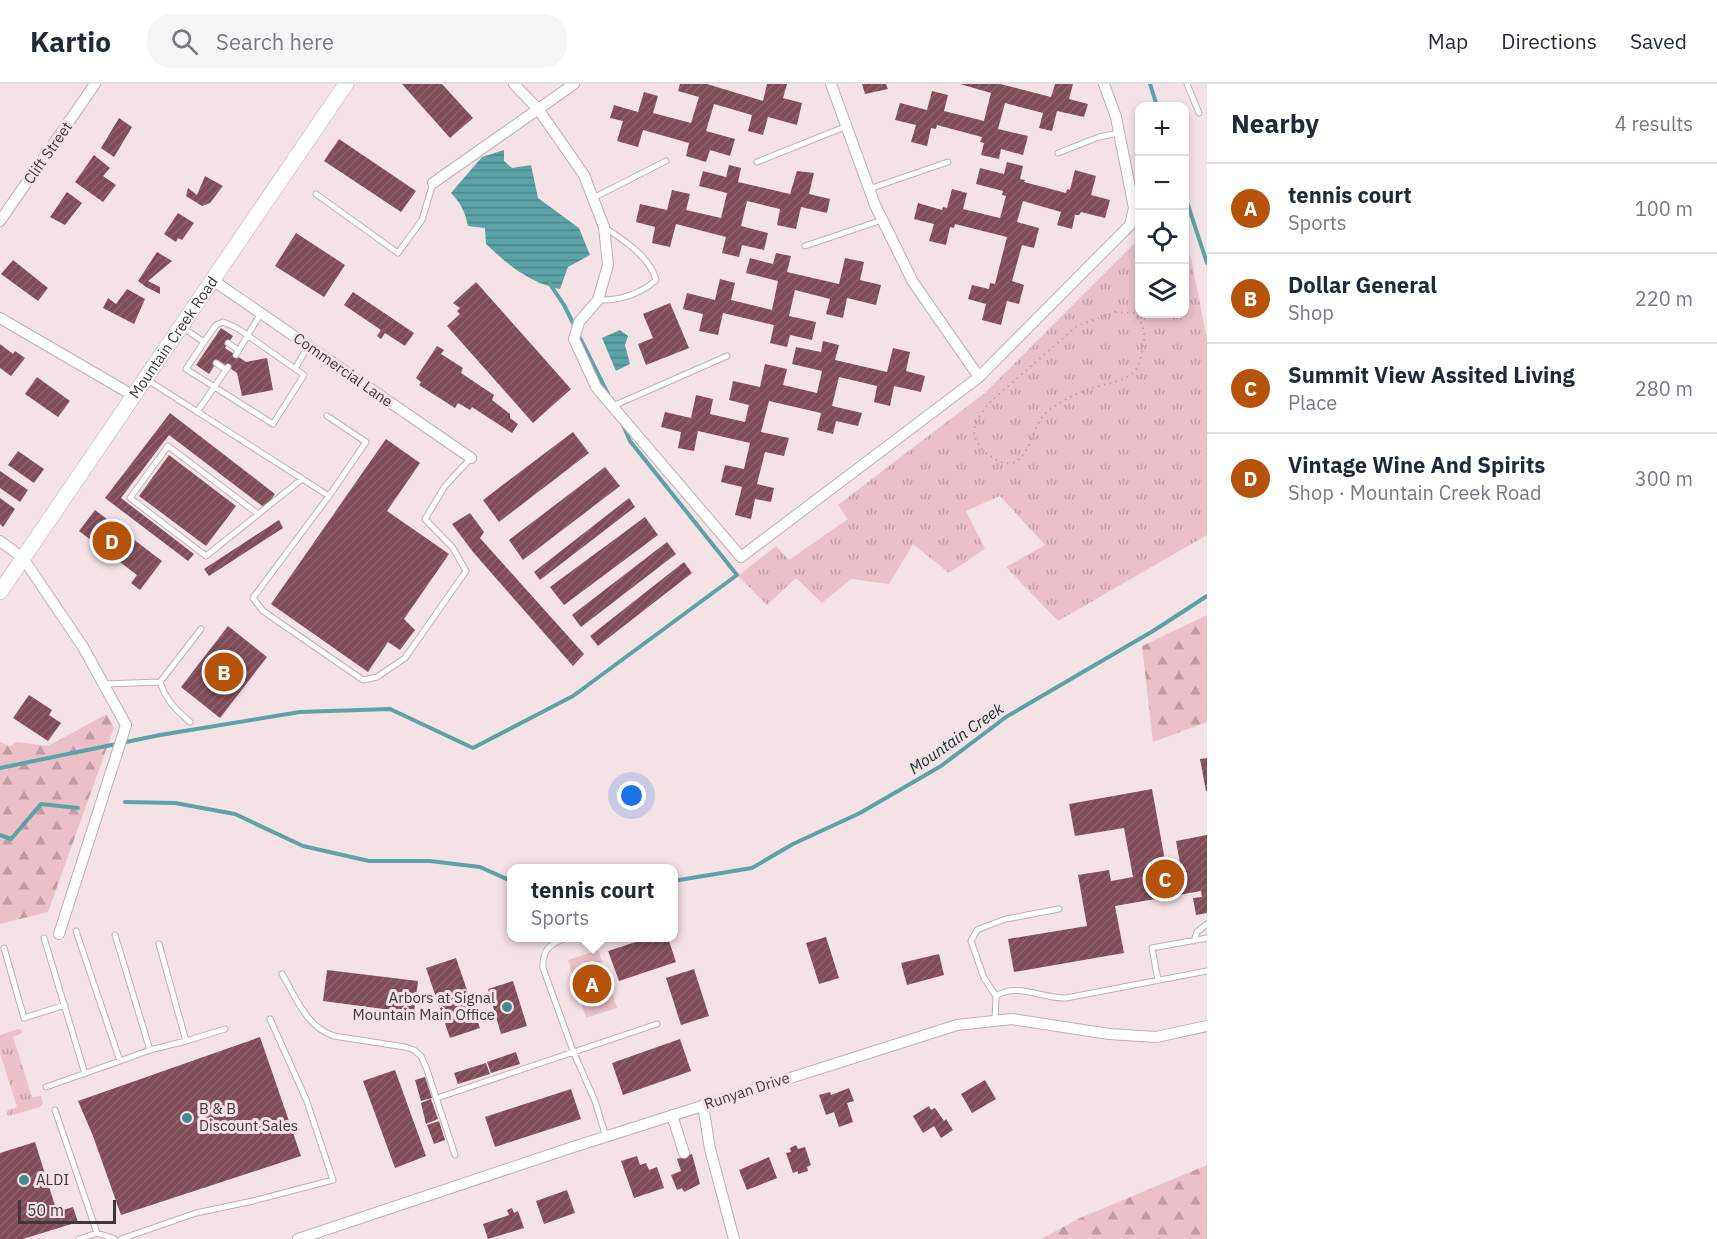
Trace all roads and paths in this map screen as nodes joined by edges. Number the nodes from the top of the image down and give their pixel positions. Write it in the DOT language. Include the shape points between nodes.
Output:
graph roads {
  1 [pos="95,84"];
  2 [pos="346,84"];
  3 [pos="514,84"];
  4 [pos="574,84"];
  5 [pos="831,84"];
  6 [pos="1104,84"];
  7 [pos="1187,84"];
  8 [pos="538,108"];
  9 [pos="1199,113"];
  10 [pos="847,126"];
  11 [pos="1119,133"];
  12 [pos="1058,153"];
  13 [pos="666,161"];
  14 [pos="757,162"];
  15 [pos="948,162"];
  16 [pos="433,183"];
  17 [pos="869,189"];
  18 [pos="316,194"];
  19 [pos="592,198"];
  20 [pos="882,220"];
  21 [pos="0,221"];
  22 [pos="604,227"];
  23 [pos="806,246"];
  24 [pos="214,281"];
  25 [pos="598,300"];
  26 [pos="261,313"];
  27 [pos="0,318"];
  28 [pos="1141,321"];
  29 [pos="182,327"];
  30 [pos="248,336"];
  31 [pos="204,342"];
  32 [pos="228,343"];
  33 [pos="308,346"];
  34 [pos="726,356"];
  35 [pos="216,363"];
  36 [pos="295,369"];
  37 [pos="979,377"];
  38 [pos="145,378"];
  39 [pos="214,387"];
  40 [pos="134,396"];
  41 [pos="613,406"];
  42 [pos="197,412"];
  43 [pos="327,416"];
  44 [pos="471,458"];
  45 [pos="302,479"];
  46 [pos="329,496"];
  47 [pos="258,514"];
  48 [pos="0,542"];
  49 [pos="23,558"];
  50 [pos="1,588"];
  51 [pos="201,629"];
  52 [pos="160,682"];
  53 [pos="104,684"];
  54 [pos="190,722"];
  55 [pos="1059,909"];
  56 [pos="1207,924"];
  57 [pos="76,931"];
  58 [pos="59,934"];
  59 [pos="116,935"];
  60 [pos="44,938"];
  61 [pos="1207,938"];
  62 [pos="1194,941"];
  63 [pos="554,942"];
  64 [pos="159,944"];
  65 [pos="4,948"];
  66 [pos="1207,971"];
  67 [pos="282,974"];
  68 [pos="1158,980"];
  69 [pos="996,996"];
  70 [pos="65,1005"];
  71 [pos="270,1019"];
  72 [pos="995,1021"];
  73 [pos="657,1024"];
  74 [pos="1207,1026"];
  75 [pos="225,1029"];
  76 [pos="186,1041"];
  77 [pos="150,1050"];
  78 [pos="573,1051"];
  79 [pos="120,1061"];
  80 [pos="85,1074"];
  81 [pos="46,1088"];
  82 [pos="437,1098"];
  83 [pos="703,1105"];
  84 [pos="55,1110"];
  85 [pos="672,1115"];
  86 [pos="606,1137"];
  87 [pos="684,1153"];
  88 [pos="455,1155"];
  89 [pos="98,1233"];
  90 [pos="79,1239"];
  91 [pos="115,1239"];
  92 [pos="122,1239"];
  93 [pos="298,1239"];
  94 [pos="734,1239"];
  1 -- 21 [label="street, Clift Street"];
  2 -- 24 [label="main road, Mountain Creek Road"];
  3 -- 8 [label="street"];
  4 -- 8 [label="street"];
  5 -- 10 [label="street"];
  6 -- 11 [label="street"];
  7 -- 9 [label="lane"];
  8 -- 16 [label="street"];
  8 -- 19 [label="street" via="584,175"];
  10 -- 14 [label="lane"];
  10 -- 17 [label="street"];
  11 -- 12 [label="lane"];
  11 -- 37 [label="street" via="1134,208 1130,225"];
  13 -- 19 [label="lane"];
  15 -- 17 [label="lane"];
  16 -- 18 [label="lane" via="422,220 398,253"];
  17 -- 20 [label="street"];
  19 -- 22 [label="street"];
  20 -- 23 [label="lane"];
  20 -- 37 [label="street" via="913,282"];
  22 -- 25 [label="street" via="608,265"];
  22 -- 25 [label="lane" via="653,267 656,280 649,287 615,300"];
  24 -- 26 [label="street, Commercial Lane"];
  24 -- 29 [label="main road, Mountain Creek Road"];
  25 -- 41 [label="street" via="579,322 574,339 596,387"];
  26 -- 30 [label="lane"];
  26 -- 33 [label="street, Commercial Lane"];
  27 -- 40 [label="street"];
  28 -- 28 [label="path" via="1146,333 1137,367 1131,374 1055,405 1041,417 1024,454 1014,463 992,459 975,440 974,430 989,403 1077,326 1115,312 1134,313"];
  29 -- 31 [label="lane"];
  29 -- 38 [label="main road, Mountain Creek Road"];
  30 -- 31 [label="lane" via="223,322 216,325"];
  30 -- 32 [label="lane" via="237,353"];
  30 -- 36 [label="lane"];
  31 -- 39 [label="lane" via="186,369"];
  33 -- 36 [label="lane"];
  33 -- 44 [label="street, Commercial Lane"];
  34 -- 41 [label="lane"];
  35 -- 39 [label="lane" via="227,368"];
  36 -- 39 [label="lane" via="304,375 273,424"];
  37 -- 41 [label="street" via="741,557"];
  38 -- 40 [label="main road, Mountain Creek Road"];
  38 -- 42 [label="lane"];
  39 -- 42 [label="lane"];
  40 -- 49 [label="main road, Mountain Creek Road"];
  42 -- 45 [label="lane"];
  43 -- 46 [label="lane" via="366,442"];
  44 -- 46 [label="lane" via="445,486 425,519 453,548 466,571 405,658 377,677 363,680 263,611 253,598"];
  45 -- 46 [label="lane"];
  45 -- 47 [label="lane"];
  47 -- 47 [label="lane" via="206,556 130,498 168,446"];
  48 -- 49 [label="street"];
  49 -- 50 [label="main road, Mountain Creek Road"];
  49 -- 53 [label="street"];
  51 -- 52 [label="lane"];
  52 -- 53 [label="lane"];
  52 -- 54 [label="lane" via="171,706"];
  53 -- 58 [label="street" via="126,726"];
  55 -- 69 [label="lane" via="1006,919 977,930 971,941 984,978"];
  56 -- 62 [label="lane" via="1197,932"];
  57 -- 79 [label="lane"];
  59 -- 77 [label="lane"];
  60 -- 70 [label="lane"];
  61 -- 62 [label="lane"];
  62 -- 68 [label="lane" via="1152,948"];
  63 -- 78 [label="lane" via="542,958 543,968"];
  64 -- 76 [label="lane"];
  65 -- 70 [label="lane" via="24,1018"];
  66 -- 68 [label="lane"];
  67 -- 82 [label="lane" via="312,1024 323,1032 414,1050 426,1066"];
  68 -- 69 [label="lane" via="1066,998 1013,989"];
  69 -- 72 [label="lane"];
  70 -- 80 [label="lane"];
  71 -- 92 [label="lane" via="306,1099 333,1180 196,1213"];
  72 -- 74 [label="street, Runyan Drive" via="1012,1019 1156,1037"];
  72 -- 83 [label="street, Runyan Drive" via="929,1033"];
  73 -- 78 [label="lane"];
  75 -- 76 [label="lane"];
  76 -- 77 [label="lane"];
  77 -- 79 [label="lane"];
  78 -- 82 [label="lane"];
  78 -- 86 [label="lane"];
  79 -- 80 [label="lane"];
  80 -- 81 [label="lane"];
  82 -- 88 [label="lane"];
  83 -- 85 [label="street, Runyan Drive"];
  83 -- 94 [label="street" via="710,1149"];
  84 -- 89 [label="lane"];
  85 -- 86 [label="street, Runyan Drive"];
  85 -- 87 [label="street"];
  86 -- 93 [label="street, Runyan Drive"];
  89 -- 90 [label="lane"];
  89 -- 91 [label="lane"];
}
